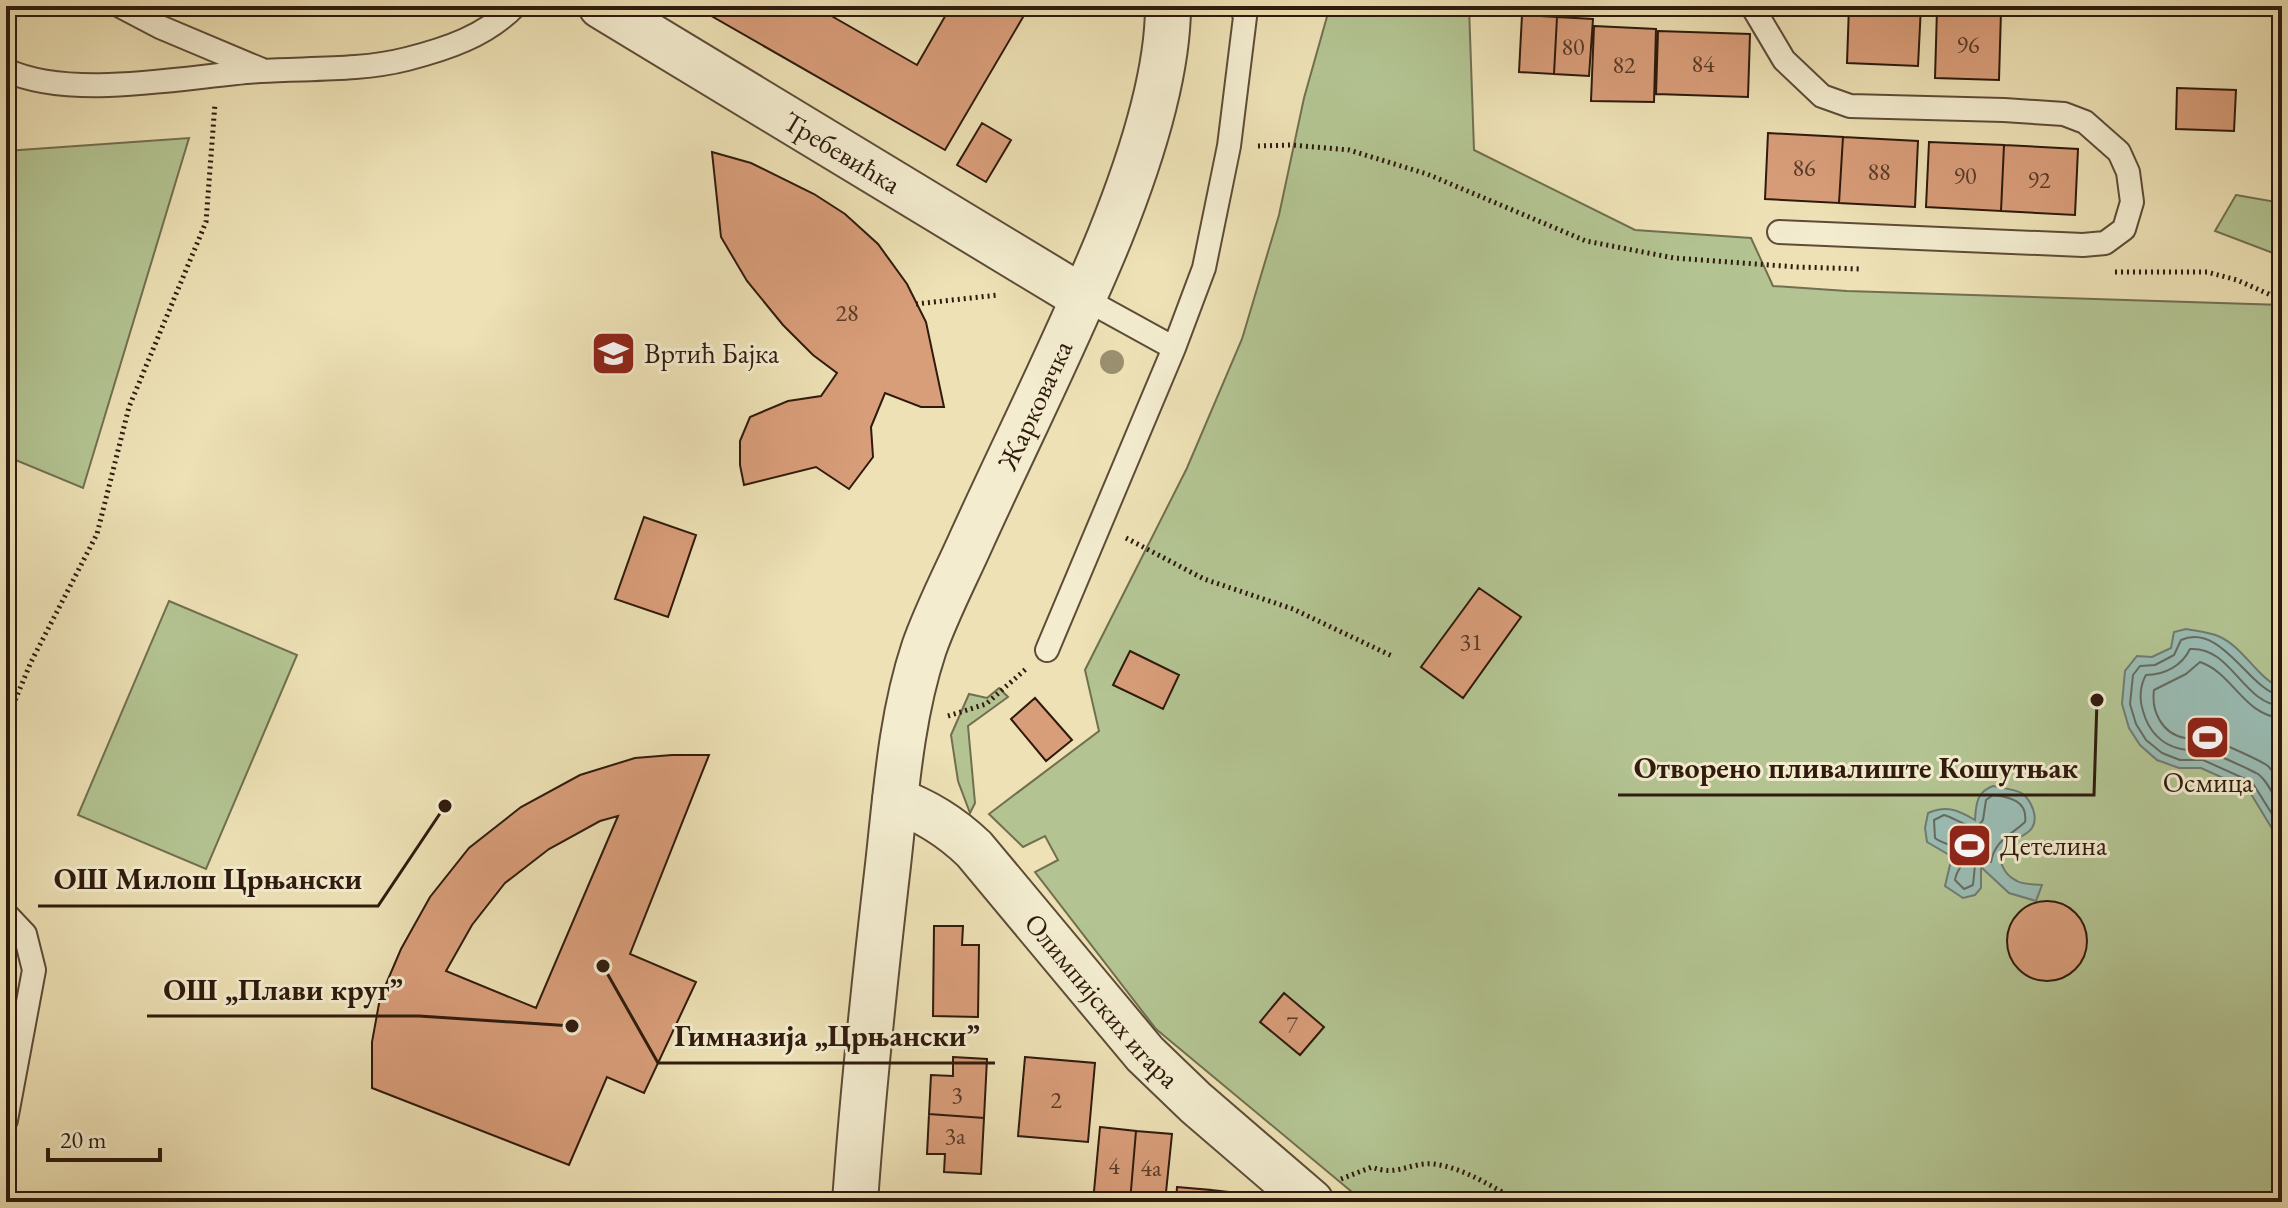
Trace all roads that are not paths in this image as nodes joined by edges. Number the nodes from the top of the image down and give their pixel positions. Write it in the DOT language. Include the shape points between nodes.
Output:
graph roads {
  1 [pos="120,6"];
  2 [pos="515,6"];
  3 [pos="601,6"];
  4 [pos="1168,6"];
  5 [pos="1241,6"];
  6 [pos="1752,6"];
  7 [pos="6,70"];
  8 [pos="265,71"];
  9 [pos="1779,232"];
  10 [pos="1085,299"];
  11 [pos="1174,348"];
  12 [pos="1047,650"];
  13 [pos="895,800"];
  14 [pos="6,914"];
  15 [pos="6,1120"];
  16 [pos="1324,1191"];
  17 [pos="855,1202"];
  1 -- 8 [label="lane"];
  2 -- 8 [label="lane" via="456,45 403,60"];
  3 -- 10 [label="street, Требевићка"];
  4 -- 10 [label="street, Жарковачка" via="1154,101 1135,173"];
  5 -- 11 [label="lane" via="1245,17 1229,146 1204,268"];
  6 -- 9 [label="lane" via="1784,60 1822,96 1850,106 2064,114 2085,122 2119,152 2132,202 2124,229 2105,243 2083,245"];
  7 -- 8 [label="lane" via="60,84 125,84"];
  10 -- 11 [label="lane"];
  10 -- 13 [label="street, Жарковачка" via="926,644 904,734"];
  11 -- 12 [label="lane"];
  13 -- 16 [label="street, Олимпијских игара" via="937,819 974,849 1145,1054 1196,1103"];
  13 -- 17 [label="street, Жарковачка"];
  14 -- 15 [label="lane" via="25,934 34,970"];
}
